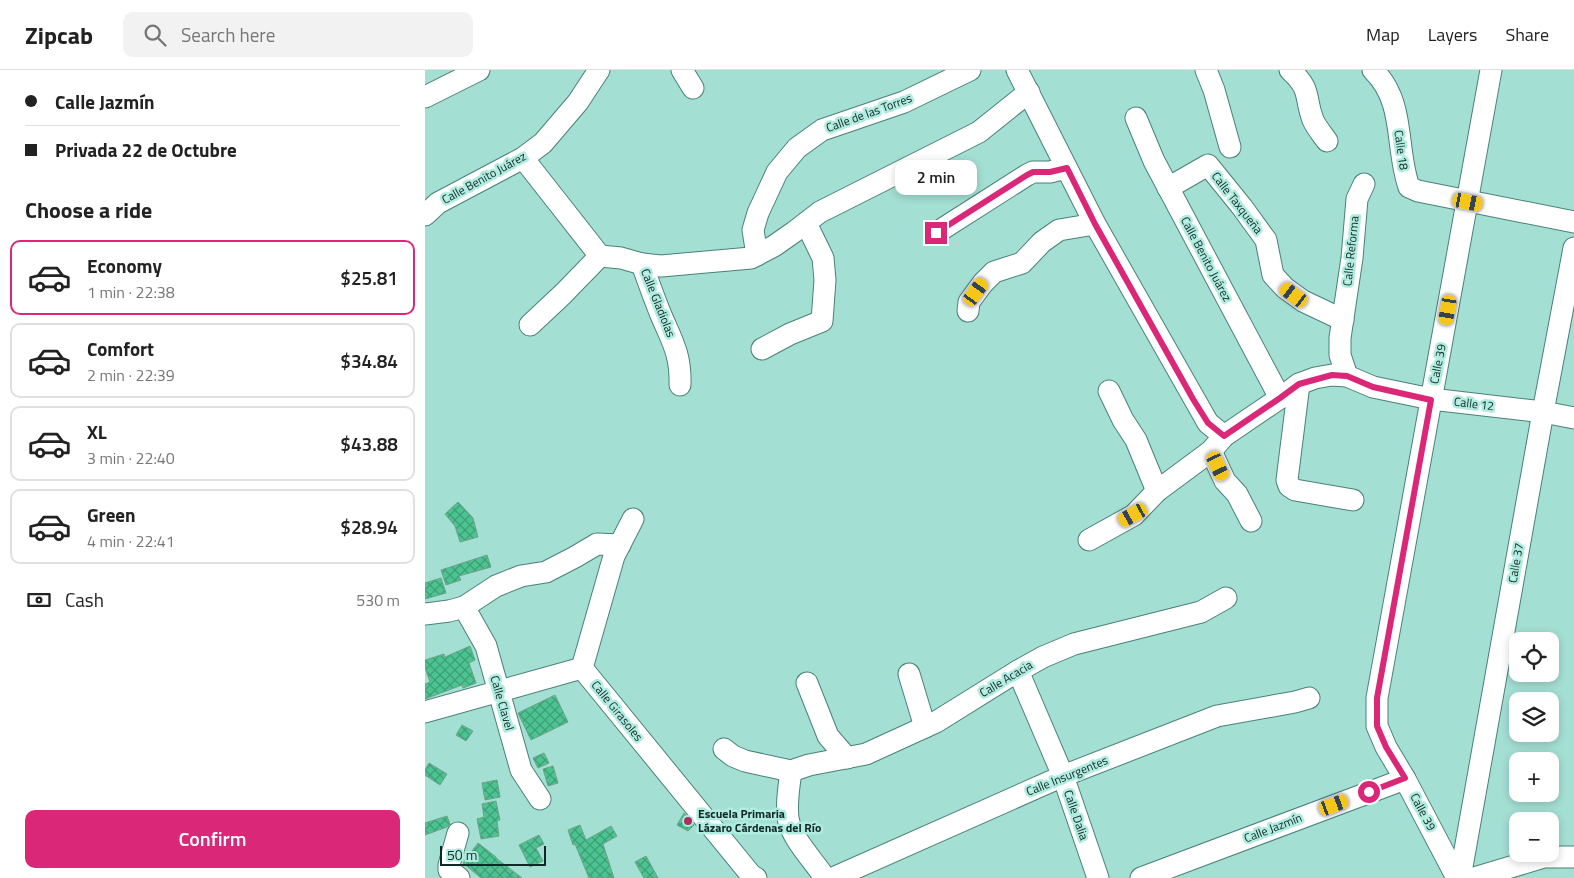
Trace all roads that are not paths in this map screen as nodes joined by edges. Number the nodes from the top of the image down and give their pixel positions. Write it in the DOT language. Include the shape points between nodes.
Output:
graph roads {
  1 [pos="479,70"];
  2 [pos="599,70"];
  3 [pos="682,70"];
  4 [pos="970,70"];
  5 [pos="1017,70"];
  6 [pos="1206,70"];
  7 [pos="1290,70"];
  8 [pos="1373,70"];
  9 [pos="1491,70"];
  10 [pos="693,88"];
  11 [pos="1029,92"];
  12 [pos="425,97"];
  13 [pos="1136,118"];
  14 [pos="1327,141"];
  15 [pos="1230,147"];
  16 [pos="523,158"];
  17 [pos="1067,168"];
  18 [pos="1364,184"];
  19 [pos="1168,188"];
  20 [pos="1468,202"];
  21 [pos="425,215"];
  22 [pos="1574,222"];
  23 [pos="806,223"];
  24 [pos="1095,224"];
  25 [pos="936,233"];
  26 [pos="1574,248"];
  27 [pos="757,255"];
  28 [pos="600,256"];
  29 [pos="642,264"];
  30 [pos="968,312"];
  31 [pos="1343,320"];
  32 [pos="530,324"];
  33 [pos="762,349"];
  34 [pos="1347,376"];
  35 [pos="680,384"];
  36 [pos="1299,384"];
  37 [pos="1109,391"];
  38 [pos="1280,398"];
  39 [pos="1431,400"];
  40 [pos="1543,412"];
  41 [pos="1574,418"];
  42 [pos="1217,443"];
  43 [pos="1157,491"];
  44 [pos="1353,500"];
  45 [pos="633,519"];
  46 [pos="1251,521"];
  47 [pos="1089,540"];
  48 [pos="620,545"];
  49 [pos="1226,598"];
  50 [pos="464,608"];
  51 [pos="425,614"];
  52 [pos="582,668"];
  53 [pos="1018,671"];
  54 [pos="909,674"];
  55 [pos="807,683"];
  56 [pos="498,691"];
  57 [pos="1309,698"];
  58 [pos="425,712"];
  59 [pos="925,727"];
  60 [pos="724,749"];
  61 [pos="847,758"];
  62 [pos="791,771"];
  63 [pos="1063,776"];
  64 [pos="1405,778"];
  65 [pos="540,799"];
  66 [pos="458,833"];
  67 [pos="1574,857"];
  68 [pos="454,874"];
  69 [pos="755,878"];
  70 [pos="825,878"];
  71 [pos="833,878"];
  72 [pos="1098,878"];
  73 [pos="1141,878"];
  74 [pos="1459,878"];
  75 [pos="1474,878"];
  1 -- 12 [label="street"];
  2 -- 16 [label="street, Calle Benito Juárez" via="578,102 543,143"];
  3 -- 10 [label="street"];
  4 -- 27 [label="street, Calle de las Torres" via="904,102 822,130 797,148 777,172 758,213 753,230"];
  5 -- 11 [label="street"];
  6 -- 15 [label="street"];
  7 -- 14 [label="street" via="1305,87 1313,121"];
  8 -- 20 [label="street, Calle 18" via="1381,78 1395,105 1404,173 1409,187"];
  9 -- 20 [label="street, Calle 39"];
  11 -- 17 [label="street"];
  11 -- 23 [label="street" via="979,132 820,212"];
  13 -- 19 [label="street, Calle Benito Juárez"];
  16 -- 21 [label="street, Calle Benito Juárez" via="438,203"];
  16 -- 28 [label="street"];
  17 -- 24 [label="street"];
  17 -- 25 [label="street" via="1033,172"];
  18 -- 31 [label="street, Calle Reforma" via="1357,199"];
  19 -- 31 [label="street, Calle Taxqueña" via="1208,165 1266,240 1273,275 1303,301"];
  19 -- 38 [label="street, Calle Benito Juárez"];
  20 -- 22 [label="street, Calle 18"];
  20 -- 39 [label="street, Calle 39"];
  23 -- 27 [label="street"];
  23 -- 33 [label="street" via="823,258 822,321"];
  24 -- 30 [label="street" via="1059,230 1022,263 994,272 969,302"];
  24 -- 42 [label="street"];
  26 -- 40 [label="street, Calle 37"];
  27 -- 29 [label="street" via="661,266"];
  28 -- 29 [label="street, Calle Gladiolas"];
  28 -- 32 [label="street"];
  29 -- 35 [label="street, Calle Gladiolas" via="674,341 681,369"];
  31 -- 34 [label="street, Calle Reforma" via="1340,355"];
  34 -- 36 [label="street" via="1332,375"];
  34 -- 39 [label="street, Calle 12" via="1373,387"];
  36 -- 38 [label="street"];
  36 -- 44 [label="street" via="1287,480 1289,486 1295,490"];
  37 -- 43 [label="street"];
  38 -- 42 [label="street"];
  39 -- 40 [label="street, Calle 12"];
  39 -- 64 [label="street, Calle 39" via="1377,698 1377,726"];
  40 -- 41 [label="street, Calle 12"];
  40 -- 74 [label="street, Calle 37"];
  42 -- 43 [label="street"];
  42 -- 46 [label="street" via="1225,481 1237,494"];
  43 -- 47 [label="street" via="1133,515"];
  45 -- 48 [label="street"];
  48 -- 50 [label="street" via="597,544 546,572 521,576 496,586"];
  48 -- 52 [label="street"];
  49 -- 53 [label="street, Calle Acacia" via="1201,612 1074,644"];
  50 -- 51 [label="street"];
  50 -- 56 [label="street, Calle Clavel" via="486,646"];
  52 -- 56 [label="street, Calle Girasoles"];
  52 -- 69 [label="street, Calle Girasoles"];
  53 -- 59 [label="street, Calle Acacia"];
  53 -- 63 [label="street, Calle Dalia"];
  54 -- 59 [label="street"];
  55 -- 61 [label="street" via="828,736"];
  56 -- 58 [label="street, Calle Girasoles"];
  56 -- 65 [label="street, Calle Clavel" via="521,770"];
  57 -- 63 [label="street, Calle Insurgentes" via="1217,716"];
  59 -- 61 [label="street, Calle Acacia" via="866,754"];
  60 -- 62 [label="street" via="745,761"];
  61 -- 62 [label="street, Calle Acacia"];
  62 -- 70 [label="street" via="788,820 798,842"];
  63 -- 71 [label="street, Calle Insurgentes"];
  63 -- 72 [label="street, Calle Dalia"];
  64 -- 73 [label="street, Calle Jazmín"];
  64 -- 74 [label="street, Calle 39"];
  66 -- 68 [label="street" via="449,865"];
  67 -- 75 [label="street" via="1544,857"];
}
